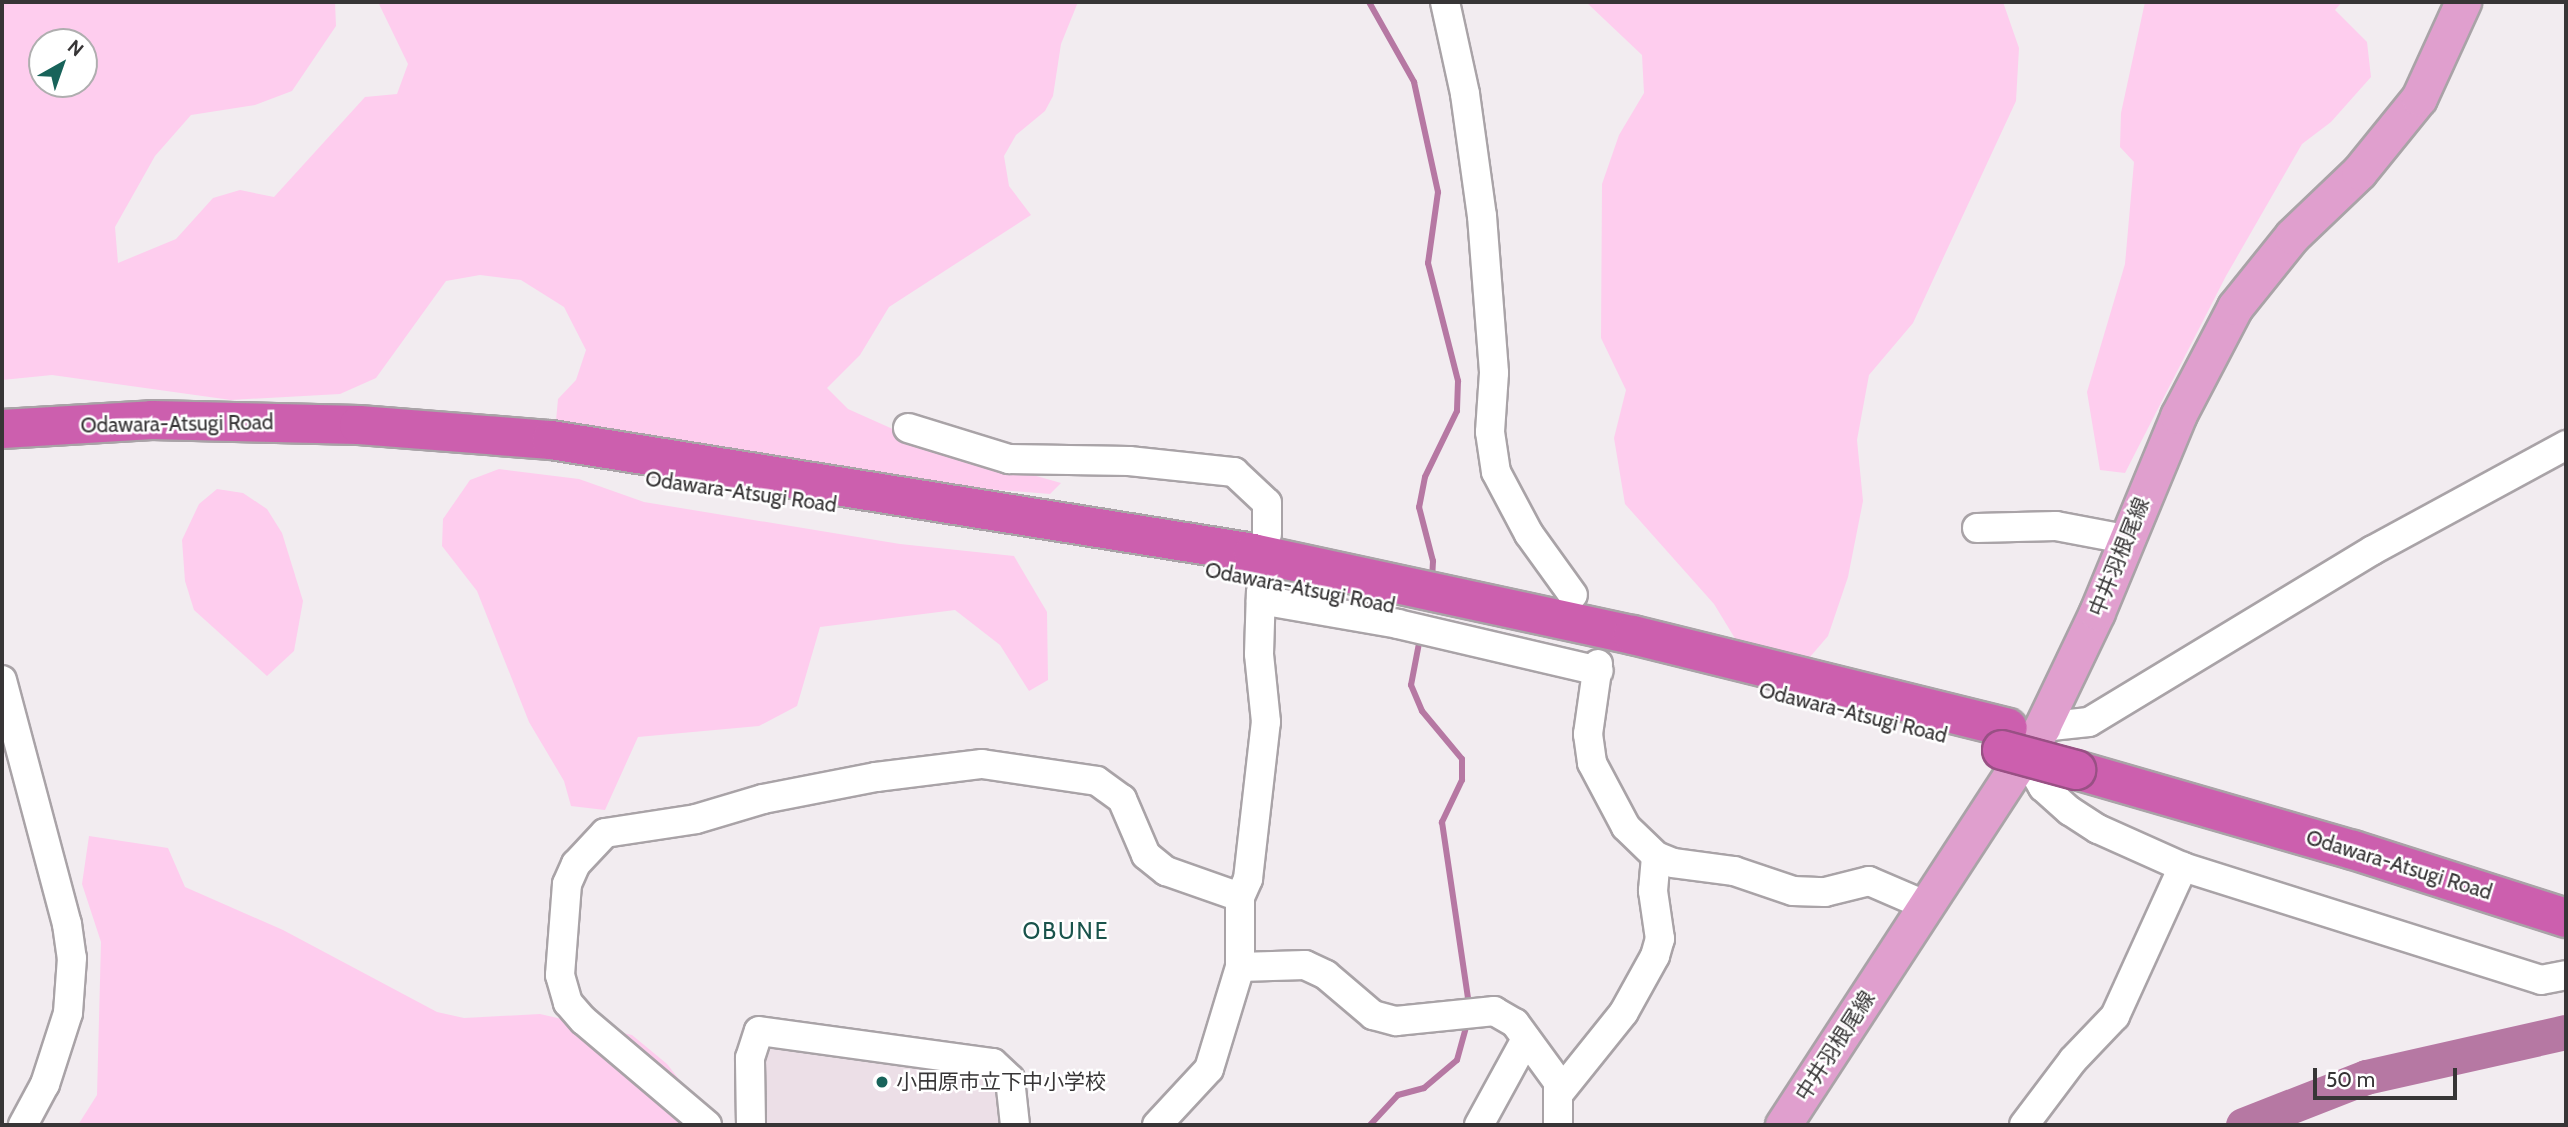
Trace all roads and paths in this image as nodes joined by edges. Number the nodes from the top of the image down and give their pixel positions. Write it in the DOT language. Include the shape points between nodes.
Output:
graph roads {
  1 [pos="1445,2"];
  2 [pos="2463,2"];
  3 [pos="908,428"];
  4 [pos="2,429"];
  5 [pos="2566,445"];
  6 [pos="2,454"];
  7 [pos="1977,528"];
  8 [pos="1267,534"];
  9 [pos="2126,539"];
  10 [pos="1573,595"];
  11 [pos="2,680"];
  12 [pos="2019,741"];
  13 [pos="2080,759"];
  14 [pos="1656,856"];
  15 [pos="2183,867"];
  16 [pos="2566,892"];
  17 [pos="1240,897"];
  18 [pos="1925,905"];
  19 [pos="2566,918"];
  20 [pos="1240,967"];
  21 [pos="2566,975"];
  22 [pos="1526,1039"];
  23 [pos="1560,1092"];
  24 [pos="23,1125"];
  25 [pos="707,1125"];
  26 [pos="751,1125"];
  27 [pos="1015,1125"];
  28 [pos="1157,1125"];
  29 [pos="1479,1125"];
  30 [pos="1558,1125"];
  31 [pos="1783,1125"];
  32 [pos="2024,1125"];
  1 -- 10 [label="street" via="1465,94 1482,216 1494,373 1490,432 1496,472 1529,534"];
  2 -- 9 [label="main road, 中井羽根尾線" via="2419,98 2359,172 2292,236 2235,307 2178,416"];
  3 -- 8 [label="street" via="1009,458 1129,461 1234,472 1267,503"];
  4 -- 12 [label="highway, Odawara-Atsugi Road" via="193,421 359,425 551,440 1253,553 1633,635"];
  5 -- 12 [label="street" via="2373,550 2089,722"];
  6 -- 12 [label="highway, Odawara-Atsugi Road" via="146,444 374,452 553,465 880,513 1249,576"];
  7 -- 9 [label="street" via="2056,526"];
  9 -- 12 [label="main road, 中井羽根尾線"];
  11 -- 24 [label="street" via="72,958 65,1024 45,1084"];
  12 -- 13 [label="highway, Odawara-Atsugi Road"];
  12 -- 15 [label="street" via="2043,787 2070,811 2098,829"];
  12 -- 18 [label="main road, 中井羽根尾線"];
  13 -- 16 [label="highway, Odawara-Atsugi Road" via="2358,826"];
  13 -- 19 [label="highway, Odawara-Atsugi Road"];
  14 -- 17 [label="street" via="1626,827 1591,763 1588,734 1598,668 1261,596 1259,654 1266,722 1248,879"];
  14 -- 18 [label="street" via="1673,863 1734,871 1793,891 1825,892 1869,881"];
  14 -- 23 [label="street" via="1653,891 1660,939 1655,956 1625,1012"];
  15 -- 21 [label="street" via="2541,980"];
  15 -- 32 [label="street" via="2115,1016 2073,1060"];
  17 -- 20 [label="street"];
  17 -- 25 [label="street" via="1166,871 1146,855 1122,799 1097,781 982,764 876,777 763,799 674,824 605,833 576,864 567,884 560,975 568,1003"];
  18 -- 31 [label="main road, 中井羽根尾線"];
  20 -- 22 [label="street" via="1305,965 1326,975 1373,1015 1396,1021 1494,1011 1516,1023"];
  20 -- 28 [label="street" via="1209,1069"];
  22 -- 23 [label="street" via="1558,1082"];
  22 -- 29 [label="street"];
  23 -- 30 [label="street"];
  26 -- 27 [label="street" via="750,1058 759,1031 993,1063 1010,1079"];
}
